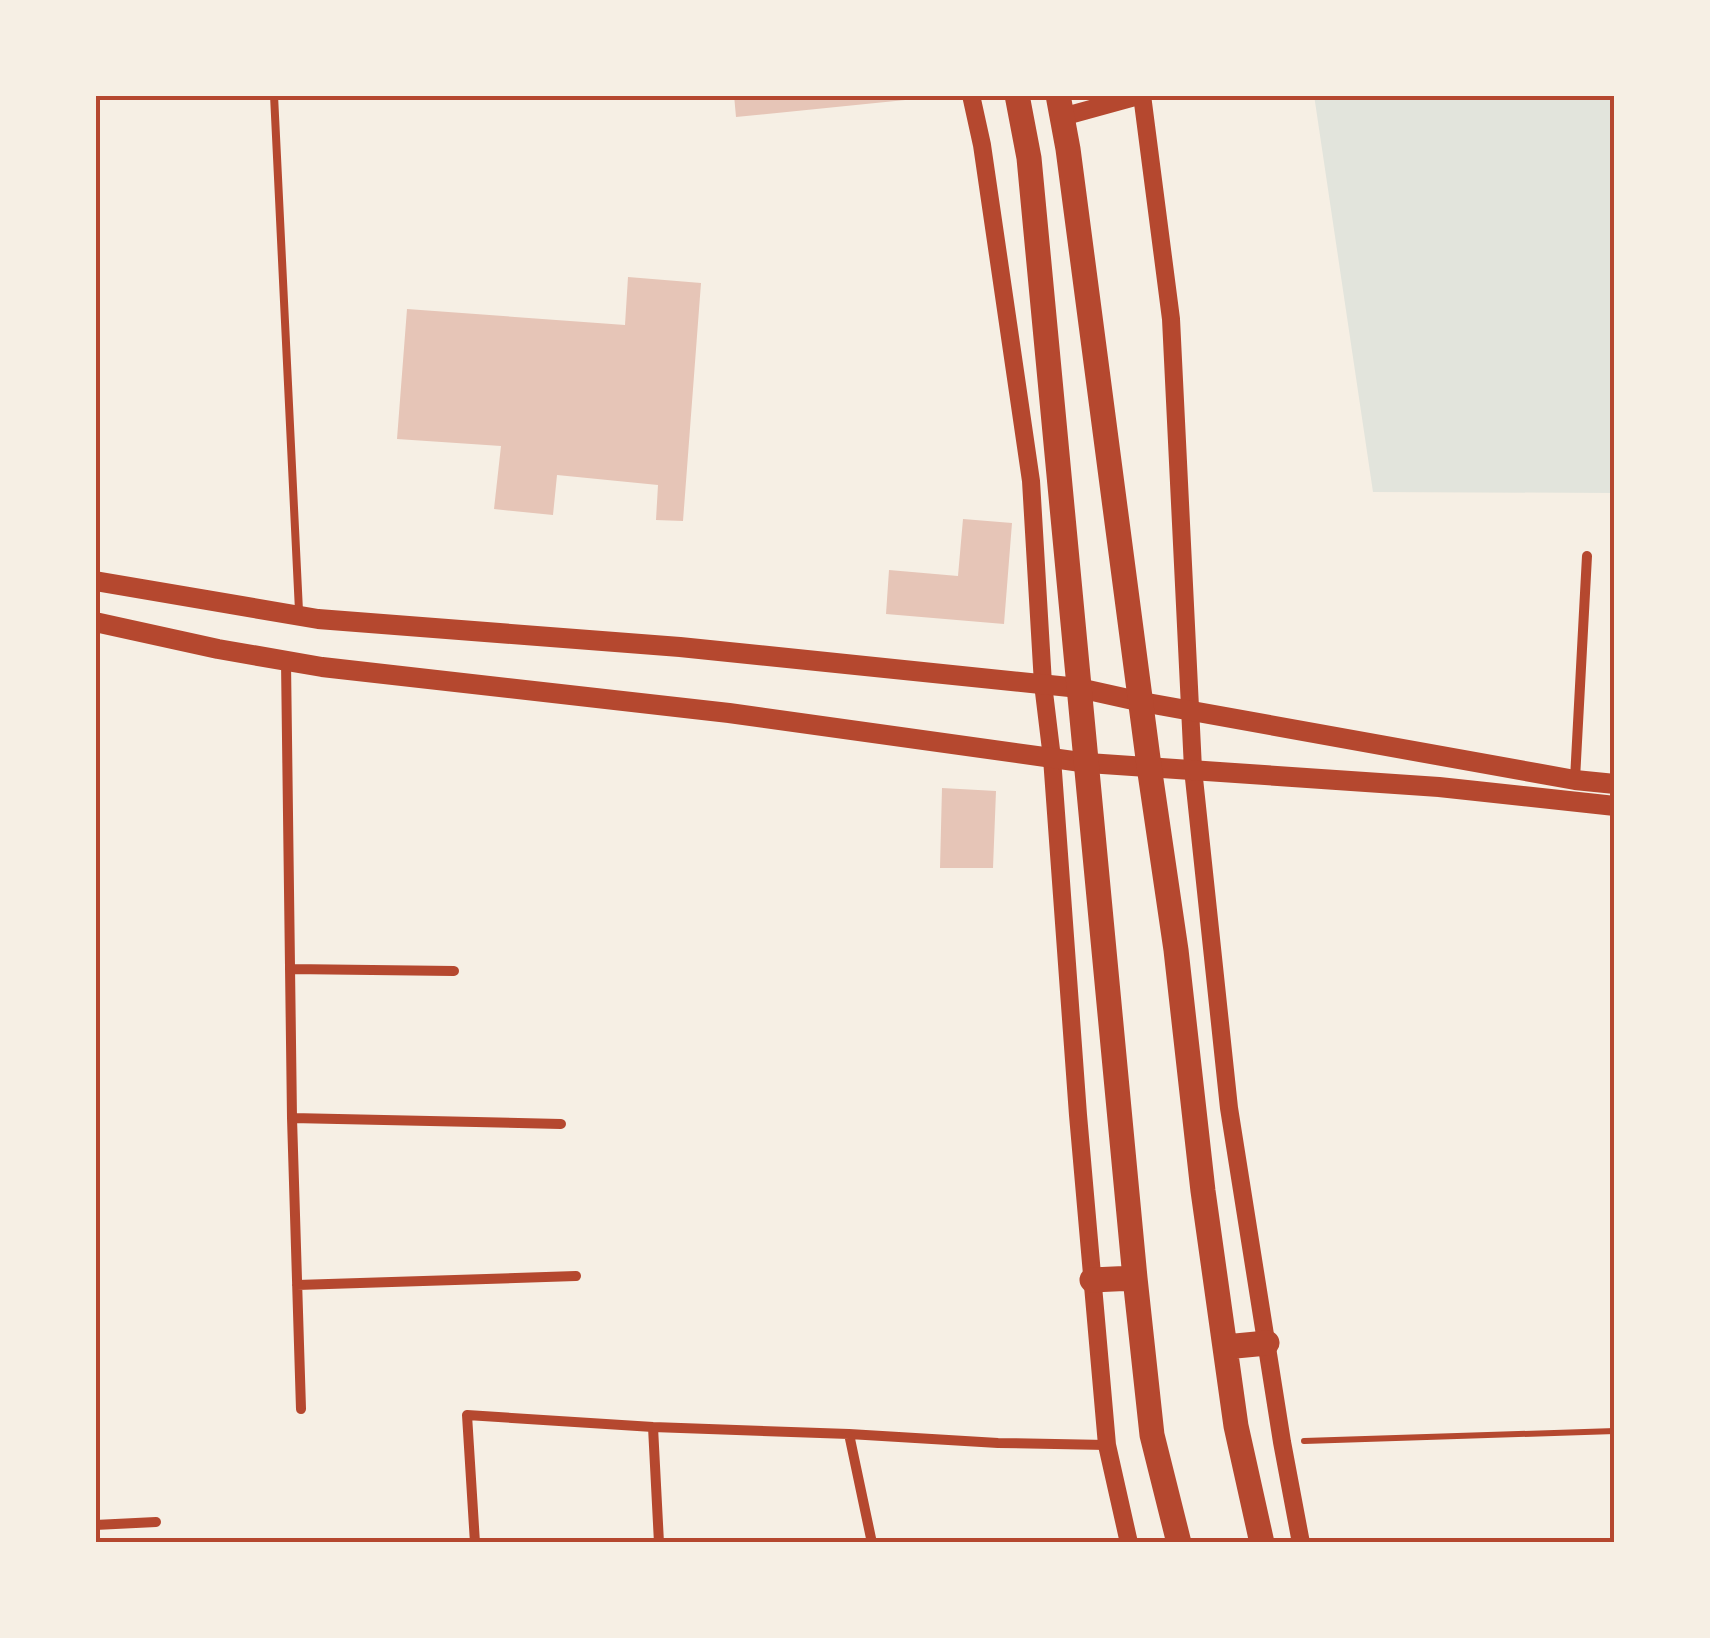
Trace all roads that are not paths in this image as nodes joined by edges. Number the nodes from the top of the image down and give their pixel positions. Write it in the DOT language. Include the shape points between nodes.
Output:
graph roads {
  1 [pos="274,95"];
  2 [pos="971,95"];
  3 [pos="1016,95"];
  4 [pos="1142,95"];
  5 [pos="1060,106"];
  6 [pos="1587,556"];
  7 [pos="95,581"];
  8 [pos="299,616"];
  9 [pos="95,622"];
  10 [pos="286,661"];
  11 [pos="1043,684"];
  12 [pos="1079,688"];
  13 [pos="1142,702"];
  14 [pos="1190,710"];
  15 [pos="1052,758"];
  16 [pos="1088,763"];
  17 [pos="1149,766"];
  18 [pos="1192,769"];
  19 [pos="1575,780"];
  20 [pos="1615,784"];
  21 [pos="1615,806"];
  22 [pos="290,968"];
  23 [pos="454,971"];
  24 [pos="292,1118"];
  25 [pos="561,1124"];
  26 [pos="576,1276"];
  27 [pos="1135,1278"];
  28 [pos="1092,1280"];
  29 [pos="297,1285"];
  30 [pos="1268,1344"];
  31 [pos="1225,1348"];
  32 [pos="301,1409"];
  33 [pos="653,1427"];
  34 [pos="849,1434"];
  35 [pos="1107,1445"];
  36 [pos="156,1522"];
  37 [pos="95,1525"];
  38 [pos="475,1543"];
  39 [pos="659,1543"];
  40 [pos="872,1543"];
  41 [pos="1129,1543"];
  42 [pos="1179,1543"];
  43 [pos="1262,1543"];
  44 [pos="1301,1543"];
  1 -- 8 [label="lane"];
  2 -- 11 [label="street" via="1030,480"];
  3 -- 12 [label="highway" via="1029,158"];
  4 -- 5 [label="street"];
  4 -- 14 [label="street" via="1171,319"];
  5 -- 13 [label="highway"];
  6 -- 19 [label="street"];
  7 -- 8 [label="main road"];
  8 -- 11 [label="main road"];
  9 -- 10 [label="main road"];
  10 -- 15 [label="main road"];
  10 -- 22 [label="street"];
  11 -- 12 [label="main road"];
  11 -- 15 [label="street"];
  12 -- 13 [label="main road"];
  12 -- 16 [label="highway"];
  13 -- 14 [label="main road"];
  13 -- 17 [label="highway"];
  14 -- 18 [label="street"];
  14 -- 19 [label="main road"];
  15 -- 16 [label="main road"];
  15 -- 28 [label="street"];
  16 -- 17 [label="main road"];
  16 -- 27 [label="highway"];
  17 -- 18 [label="main road"];
  17 -- 31 [label="highway"];
  18 -- 21 [label="main road"];
  18 -- 30 [label="street" via="1230,1108"];
  19 -- 20 [label="main road"];
  22 -- 23 [label="street"];
  22 -- 24 [label="street"];
  24 -- 25 [label="street"];
  24 -- 29 [label="street"];
  26 -- 29 [label="street"];
  27 -- 28 [label="highway"];
  27 -- 42 [label="highway" via="1152,1434"];
  28 -- 35 [label="street"];
  29 -- 32 [label="street"];
  30 -- 31 [label="highway"];
  30 -- 44 [label="street"];
  31 -- 43 [label="highway"];
  33 -- 34 [label="street"];
  33 -- 38 [label="street" via="467,1415"];
  33 -- 39 [label="street"];
  34 -- 35 [label="street"];
  34 -- 40 [label="street"];
  35 -- 41 [label="street"];
  36 -- 37 [label="street"];
}
